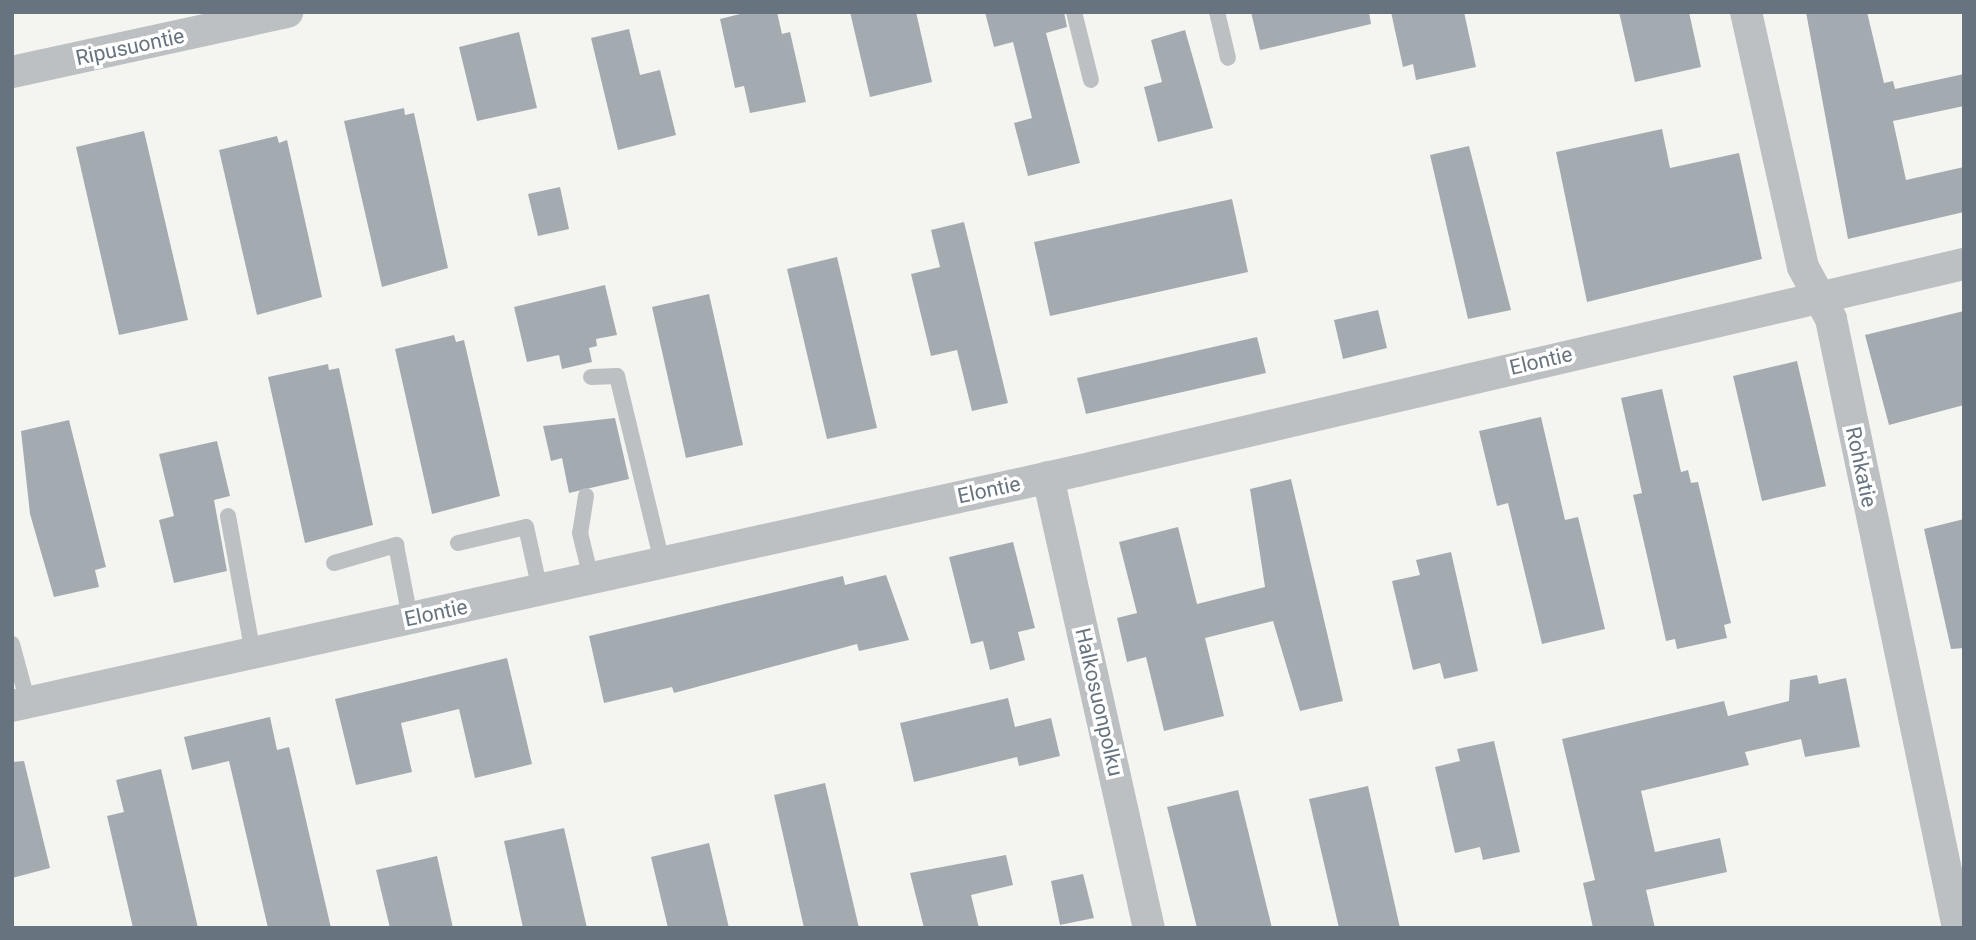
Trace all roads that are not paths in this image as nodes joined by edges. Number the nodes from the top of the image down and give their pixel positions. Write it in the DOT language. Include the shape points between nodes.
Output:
graph roads {
  1 [pos="288,12"];
  2 [pos="1074,12"];
  3 [pos="1217,12"];
  4 [pos="1746,12"];
  5 [pos="1228,58"];
  6 [pos="12,72"];
  7 [pos="1091,80"];
  8 [pos="1964,264"];
  9 [pos="1816,297"];
  10 [pos="592,377"];
  11 [pos="1048,477"];
  12 [pos="586,496"];
  13 [pos="228,516"];
  14 [pos="458,543"];
  15 [pos="662,562"];
  16 [pos="334,563"];
  17 [pos="590,579"];
  18 [pos="540,590"];
  19 [pos="410,618"];
  20 [pos="12,644"];
  21 [pos="253,653"];
  22 [pos="20,704"];
  23 [pos="1149,928"];
  24 [pos="1958,928"];
  1 -- 6 [label="street, Ripusuontie"];
  2 -- 7 [label="lane"];
  3 -- 5 [label="lane"];
  4 -- 9 [label="street, Rohkatie" via="1803,267"];
  8 -- 9 [label="street, Elontie"];
  9 -- 11 [label="street, Elontie"];
  9 -- 24 [label="street, Rohkatie" via="1831,319"];
  10 -- 15 [label="lane" via="617,376"];
  11 -- 15 [label="street, Elontie"];
  11 -- 23 [label="street, Halkosuonpolku"];
  12 -- 17 [label="lane" via="580,533"];
  13 -- 21 [label="lane"];
  14 -- 18 [label="lane" via="526,527"];
  15 -- 17 [label="street, Elontie"];
  16 -- 19 [label="lane" via="397,545"];
  17 -- 18 [label="street, Elontie"];
  18 -- 19 [label="street, Elontie"];
  19 -- 21 [label="street, Elontie"];
  20 -- 22 [label="lane"];
  21 -- 22 [label="street, Elontie"];
}
